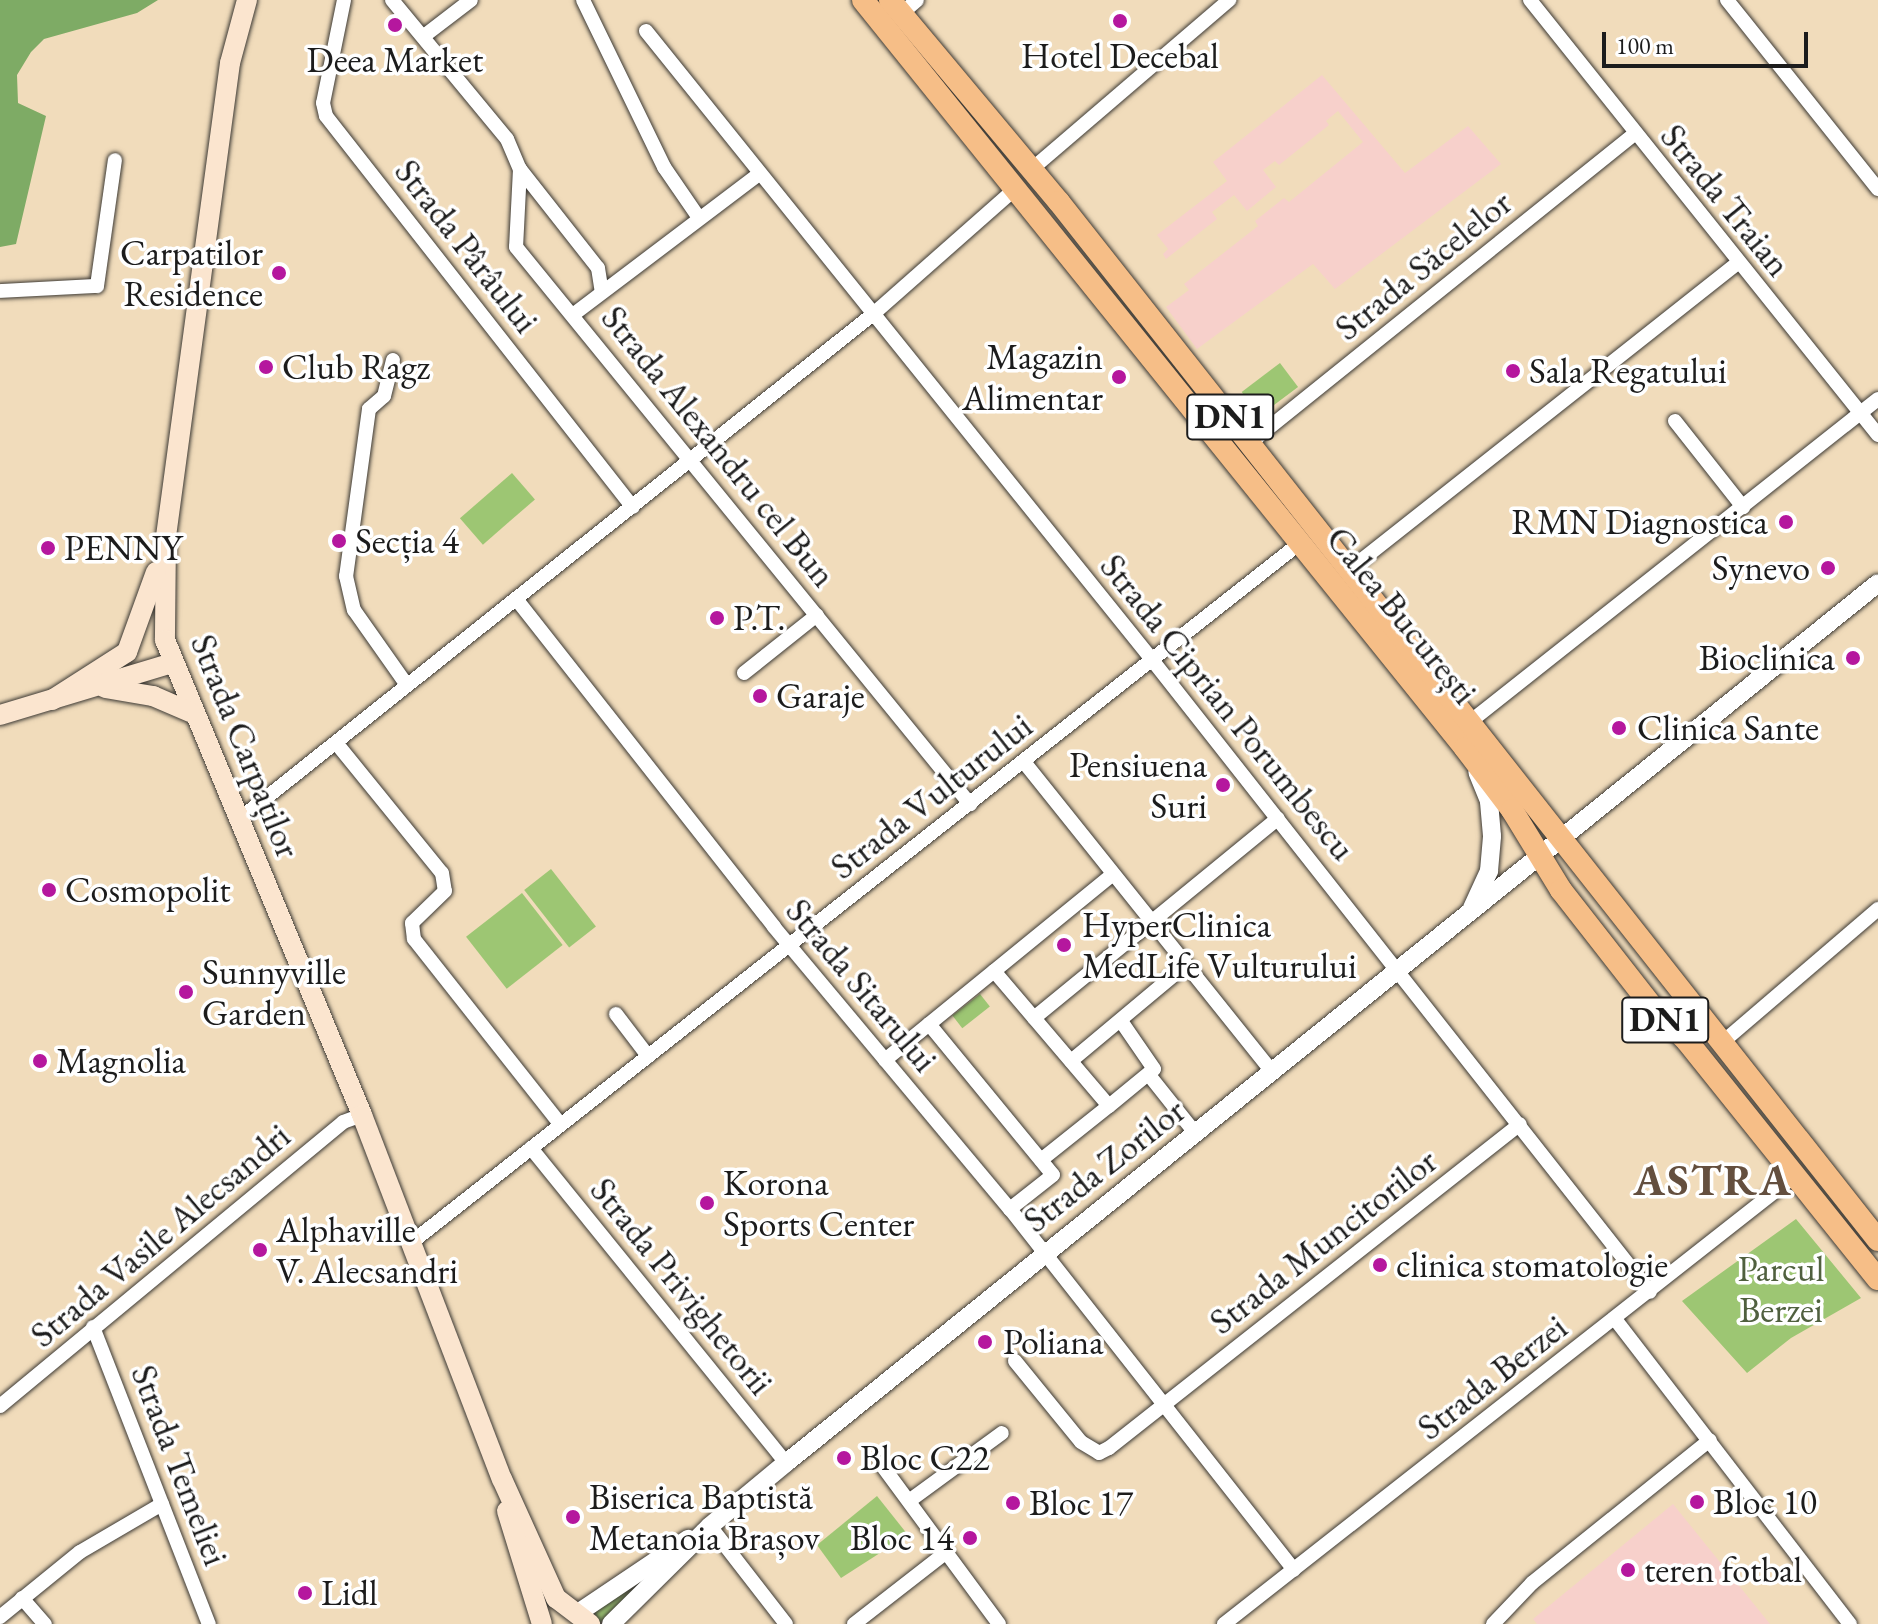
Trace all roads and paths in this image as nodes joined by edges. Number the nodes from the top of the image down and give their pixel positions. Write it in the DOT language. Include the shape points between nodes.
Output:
graph roads {
  1 [pos="247,0"];
  2 [pos="344,0"];
  3 [pos="392,0"];
  4 [pos="471,0"];
  5 [pos="583,0"];
  6 [pos="863,0"];
  7 [pos="1229,0"];
  8 [pos="1530,0"];
  9 [pos="1727,0"];
  10 [pos="903,5"];
  11 [pos="646,31"];
  12 [pos="424,36"];
  13 [pos="1634,134"];
  14 [pos="115,160"];
  15 [pos="520,169"];
  16 [pos="1032,169"];
  17 [pos="758,175"];
  18 [pos="1017,187"];
  19 [pos="1878,189"];
  20 [pos="699,218"];
  21 [pos="1738,263"];
  22 [pos="0,291"];
  23 [pos="602,292"];
  24 [pos="574,314"];
  25 [pos="872,315"];
  26 [pos="393,360"];
  27 [pos="1878,399"];
  28 [pos="1860,414"];
  29 [pos="1675,421"];
  30 [pos="1878,435"];
  31 [pos="1250,443"];
  32 [pos="691,460"];
  33 [pos="633,507"];
  34 [pos="1743,507"];
  35 [pos="166,537"];
  36 [pos="1300,543"];
  37 [pos="1349,570"];
  38 [pos="1878,583"];
  39 [pos="517,600"];
  40 [pos="817,615"];
  41 [pos="1153,661"];
  42 [pos="172,663"];
  43 [pos="744,673"];
  44 [pos="407,685"];
  45 [pos="97,687"];
  46 [pos="52,700"];
  47 [pos="190,712"];
  48 [pos="0,715"];
  49 [pos="1471,721"];
  50 [pos="337,744"];
  51 [pos="1465,748"];
  52 [pos="1024,762"];
  53 [pos="970,804"];
  54 [pos="1278,818"];
  55 [pos="237,821"];
  56 [pos="1565,838"];
  57 [pos="1541,859"];
  58 [pos="1112,875"];
  59 [pos="1878,909"];
  60 [pos="1466,918"];
  61 [pos="1150,921"];
  62 [pos="789,946"];
  63 [pos="1186,965"];
  64 [pos="994,971"];
  65 [pos="1399,971"];
  66 [pos="616,1014"];
  67 [pos="1034,1018"];
  68 [pos="1121,1021"];
  69 [pos="929,1024"];
  70 [pos="1724,1041"];
  71 [pos="648,1056"];
  72 [pos="885,1060"];
  73 [pos="1071,1061"];
  74 [pos="1273,1073"];
  75 [pos="1149,1075"];
  76 [pos="1109,1106"];
  77 [pos="362,1115"];
  78 [pos="560,1124"];
  79 [pos="1520,1124"];
  80 [pos="1196,1134"];
  81 [pos="531,1148"];
  82 [pos="1041,1160"];
  83 [pos="1796,1175"];
  84 [pos="1010,1209"];
  85 [pos="1878,1240"];
  86 [pos="412,1242"];
  87 [pos="1045,1252"];
  88 [pos="1878,1279"];
  89 [pos="1650,1292"];
  90 [pos="1615,1319"];
  91 [pos="93,1327"];
  92 [pos="1015,1361"];
  93 [pos="2,1400"];
  94 [pos="1164,1406"];
  95 [pos="1002,1433"];
  96 [pos="1710,1440"];
  97 [pos="786,1463"];
  98 [pos="881,1464"];
  99 [pos="502,1479"];
  100 [pos="909,1501"];
  101 [pos="162,1504"];
  102 [pos="710,1526"];
  103 [pos="944,1554"];
  104 [pos="1294,1570"];
  105 [pos="22,1598"];
  106 [pos="580,1616"];
  107 [pos="0,1617"];
  108 [pos="45,1624"];
  109 [pos="209,1624"];
  110 [pos="544,1624"];
  111 [pos="611,1624"];
  112 [pos="786,1624"];
  113 [pos="854,1624"];
  114 [pos="999,1624"];
  115 [pos="1224,1624"];
  116 [pos="1493,1624"];
  117 [pos="1850,1624"];
  1 -- 35 [label="main road, Strada Carpaților" via="230,63"];
  2 -- 33 [label="street, Strada Pârâului" via="323,103 326,116"];
  3 -- 12 [label="street, Strada Alexandru cel Bun"];
  4 -- 12 [label="street"];
  5 -- 20 [label="street" via="664,167"];
  6 -- 18 [label="main road, Calea București / DN1"];
  7 -- 16 [label="street"];
  8 -- 13 [label="street, Strada Traian"];
  9 -- 19 [label="street"];
  10 -- 16 [label="main road, Calea București / DN1"];
  11 -- 17 [label="street"];
  12 -- 15 [label="street, Strada Alexandru cel Bun" via="507,139"];
  13 -- 21 [label="street, Strada Traian"];
  13 -- 31 [label="street, Strada Săcelelor"];
  14 -- 22 [label="street" via="97,286"];
  15 -- 23 [label="street, Strada Alexandru cel Bun" via="598,268"];
  15 -- 24 [label="street, Strada Alexandru cel Bun" via="514,241"];
  16 -- 31 [label="main road, Calea București / DN1"];
  17 -- 20 [label="street"];
  17 -- 25 [label="street"];
  18 -- 25 [label="street"];
  18 -- 36 [label="main road, Calea București / DN1"];
  20 -- 23 [label="street"];
  21 -- 28 [label="street, Strada Traian"];
  21 -- 37 [label="street"];
  23 -- 24 [label="street, Strada Alexandru cel Bun"];
  24 -- 32 [label="street, Strada Alexandru cel Bun"];
  25 -- 32 [label="street"];
  25 -- 41 [label="street, Strada Ciprian Porumbescu"];
  26 -- 44 [label="street" via="384,396 369,409 346,576 354,610"];
  27 -- 28 [label="street"];
  28 -- 30 [label="street, Strada Traian"];
  28 -- 34 [label="street"];
  29 -- 34 [label="street"];
  31 -- 37 [label="main road, Calea București / DN1"];
  32 -- 33 [label="street"];
  32 -- 40 [label="street, Strada Alexandru cel Bun"];
  33 -- 39 [label="street"];
  34 -- 49 [label="street"];
  35 -- 42 [label="main road, Strada Carpaților" via="162,621"];
  35 -- 46 [label="main road" via="131,646 110,668"];
  36 -- 41 [label="street, Strada Vulturului"];
  36 -- 51 [label="main road, Calea București / DN1"];
  37 -- 49 [label="main road, Calea București / DN1"];
  38 -- 56 [label="street, Strada Zorilor"];
  39 -- 44 [label="street"];
  39 -- 62 [label="street, Strada Sitarului"];
  40 -- 43 [label="street, Strada Alexandru cel Bun"];
  40 -- 53 [label="street, Strada Alexandru cel Bun"];
  41 -- 52 [label="street, Strada Vulturului"];
  41 -- 54 [label="street, Strada Ciprian Porumbescu"];
  42 -- 45 [label="main road"];
  42 -- 47 [label="main road, Strada Carpaților"];
  44 -- 50 [label="street"];
  45 -- 46 [label="main road"];
  45 -- 47 [label="main road" via="153,696"];
  46 -- 48 [label="main road"];
  47 -- 55 [label="main road, Strada Carpaților"];
  49 -- 56 [label="main road, Calea București / DN1"];
  50 -- 55 [label="street"];
  50 -- 78 [label="street" via="438,867 445,891 412,923 414,939"];
  51 -- 57 [label="main road, Calea București / DN1"];
  51 -- 60 [label="street" via="1489,801 1492,836 1489,871"];
  52 -- 53 [label="street, Strada Vulturului"];
  52 -- 58 [label="street"];
  53 -- 62 [label="street, Strada Vulturului"];
  54 -- 61 [label="street"];
  54 -- 65 [label="street, Strada Ciprian Porumbescu"];
  55 -- 77 [label="main road, Strada Carpaților"];
  56 -- 57 [label="street, Strada Zorilor"];
  56 -- 70 [label="main road, Calea București / DN1"];
  57 -- 60 [label="street, Strada Zorilor"];
  57 -- 83 [label="main road, Calea București / DN1" via="1651,1005 1687,1041"];
  58 -- 61 [label="street"];
  58 -- 64 [label="street"];
  59 -- 70 [label="street"];
  60 -- 65 [label="street, Strada Zorilor"];
  61 -- 63 [label="street"];
  61 -- 67 [label="street"];
  62 -- 71 [label="street, Strada Vulturului"];
  62 -- 72 [label="street, Strada Sitarului"];
  63 -- 68 [label="street"];
  63 -- 74 [label="street"];
  64 -- 67 [label="street"];
  64 -- 69 [label="street"];
  65 -- 74 [label="street, Strada Zorilor"];
  65 -- 79 [label="street, Strada Ciprian Porumbescu"];
  66 -- 71 [label="street"];
  67 -- 73 [label="street"];
  68 -- 73 [label="street"];
  68 -- 75 [label="street" via="1152,1062"];
  69 -- 72 [label="street"];
  69 -- 82 [label="street, Strada Sitarului"];
  70 -- 85 [label="main road, Calea București / DN1"];
  71 -- 78 [label="street, Strada Vulturului"];
  72 -- 84 [label="street, Strada Sitarului"];
  73 -- 76 [label="street"];
  74 -- 80 [label="street, Strada Zorilor"];
  75 -- 76 [label="street"];
  75 -- 80 [label="street"];
  76 -- 82 [label="street"];
  77 -- 86 [label="main road, Strada Carpaților"];
  77 -- 91 [label="street, Strada Vasile Alecsandri" via="343,1122"];
  78 -- 81 [label="street, Strada Vulturului"];
  79 -- 89 [label="street, Strada Ciprian Porumbescu"];
  79 -- 94 [label="street, Strada Muncitorilor"];
  80 -- 87 [label="street, Strada Zorilor"];
  81 -- 86 [label="street, Strada Vulturului"];
  81 -- 97 [label="street, Strada Privighetorii"];
  82 -- 84 [label="street" via="1053,1175"];
  83 -- 88 [label="main road, Calea București / DN1"];
  83 -- 89 [label="street, Strada Berzei"];
  84 -- 87 [label="street, Strada Sitarului"];
  86 -- 99 [label="main road, Strada Carpaților"];
  87 -- 94 [label="street, Strada Sitarului"];
  87 -- 97 [label="street, Strada Zorilor"];
  89 -- 90 [label="street, Strada Berzei"];
  90 -- 96 [label="street"];
  90 -- 104 [label="street, Strada Berzei"];
  91 -- 93 [label="street, Strada Vasile Alecsandri"];
  91 -- 101 [label="street, Strada Temeliei"];
  92 -- 94 [label="street" via="1081,1442 1099,1453"];
  94 -- 104 [label="street, Strada Sitarului"];
  95 -- 100 [label="street"];
  96 -- 116 [label="street" via="1532,1583"];
  96 -- 117 [label="street"];
  97 -- 102 [label="street, Strada Zorilor"];
  98 -- 100 [label="street"];
  99 -- 106 [label="main road, Strada Carpaților" via="548,1583"];
  99 -- 110 [label="main road, Strada Carpaților"];
  100 -- 103 [label="street"];
  101 -- 105 [label="street" via="80,1552"];
  101 -- 109 [label="street, Strada Temeliei"];
  102 -- 106 [label="street, Strada Zorilor"];
  102 -- 111 [label="street, Strada Zorilor"];
  102 -- 112 [label="street"];
  103 -- 113 [label="street"];
  103 -- 114 [label="street"];
  104 -- 115 [label="street, Strada Berzei"];
  105 -- 107 [label="street"];
  105 -- 108 [label="street"];
  106 -- 110 [label="main road, Strada Carpaților" via="557,1614"];
}
